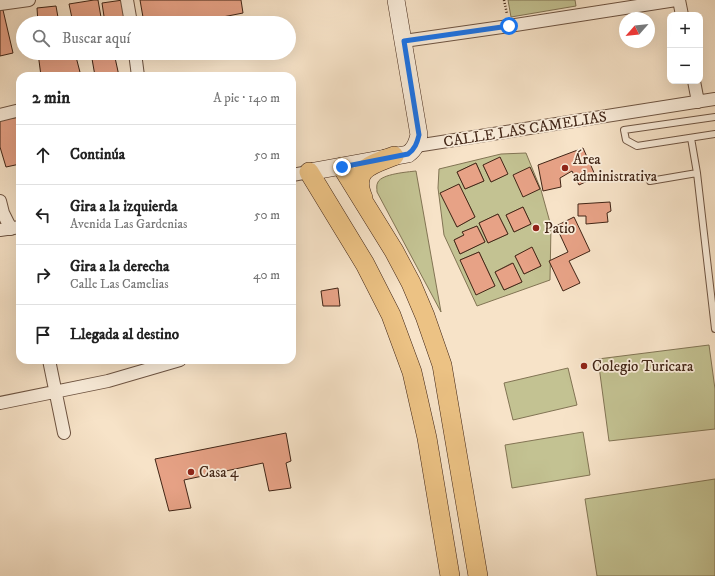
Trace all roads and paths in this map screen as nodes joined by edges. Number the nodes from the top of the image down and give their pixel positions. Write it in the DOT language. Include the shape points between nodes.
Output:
graph roads {
  1 [pos="29,0"];
  2 [pos="127,0"];
  3 [pos="396,0"];
  4 [pos="677,0"];
  5 [pos="0,4"];
  6 [pos="681,12"];
  7 [pos="130,16"];
  8 [pos="404,41"];
  9 [pos="136,60"];
  10 [pos="137,72"];
  11 [pos="695,84"];
  12 [pos="715,99"];
  13 [pos="698,102"];
  14 [pos="16,111"];
  15 [pos="0,115"];
  16 [pos="715,117"];
  17 [pos="715,134"];
  18 [pos="691,138"];
  19 [pos="416,146"];
  20 [pos="394,156"];
  21 [pos="342,167"];
  22 [pos="697,173"];
  23 [pos="300,174"];
  24 [pos="650,181"];
  25 [pos="0,201"];
  26 [pos="366,205"];
  27 [pos="10,229"];
  28 [pos="715,329"];
  29 [pos="50,364"];
  30 [pos="167,364"];
  31 [pos="56,393"];
  32 [pos="0,403"];
  33 [pos="64,433"];
  34 [pos="450,576"];
  35 [pos="478,576"];
  1 -- 5 [label="street"];
  2 -- 7 [label="street"];
  3 -- 8 [label="main road"];
  4 -- 6 [label="street"];
  4 -- 8 [label="street"];
  8 -- 19 [label="main road" via="419,135"];
  9 -- 10 [label="street"];
  11 -- 13 [label="street"];
  12 -- 13 [label="street, CALLE LAS CAMELIAS"];
  13 -- 19 [label="street, CALLE LAS CAMELIAS"];
  14 -- 15 [label="street"];
  16 -- 18 [label="lane" via="624,130 626,140 637,146"];
  17 -- 18 [label="lane"];
  18 -- 22 [label="lane"];
  19 -- 20 [label="main road, CALLE LAS CAMELIAS" via="408,154"];
  20 -- 21 [label="main road, CALLE LAS CAMELIAS"];
  20 -- 26 [label="main road" via="374,164 360,176 360,189"];
  21 -- 23 [label="main road, CALLE LAS CAMELIAS"];
  21 -- 26 [label="main road"];
  22 -- 24 [label="lane"];
  22 -- 28 [label="lane"];
  23 -- 34 [label="main road" via="365,264 391,315 409,365 427,438"];
  25 -- 27 [label="street"];
  26 -- 35 [label="main road" via="411,283 442,365"];
  29 -- 31 [label="street"];
  30 -- 31 [label="street" via="108,382"];
  31 -- 32 [label="street"];
  31 -- 33 [label="street"];
}
